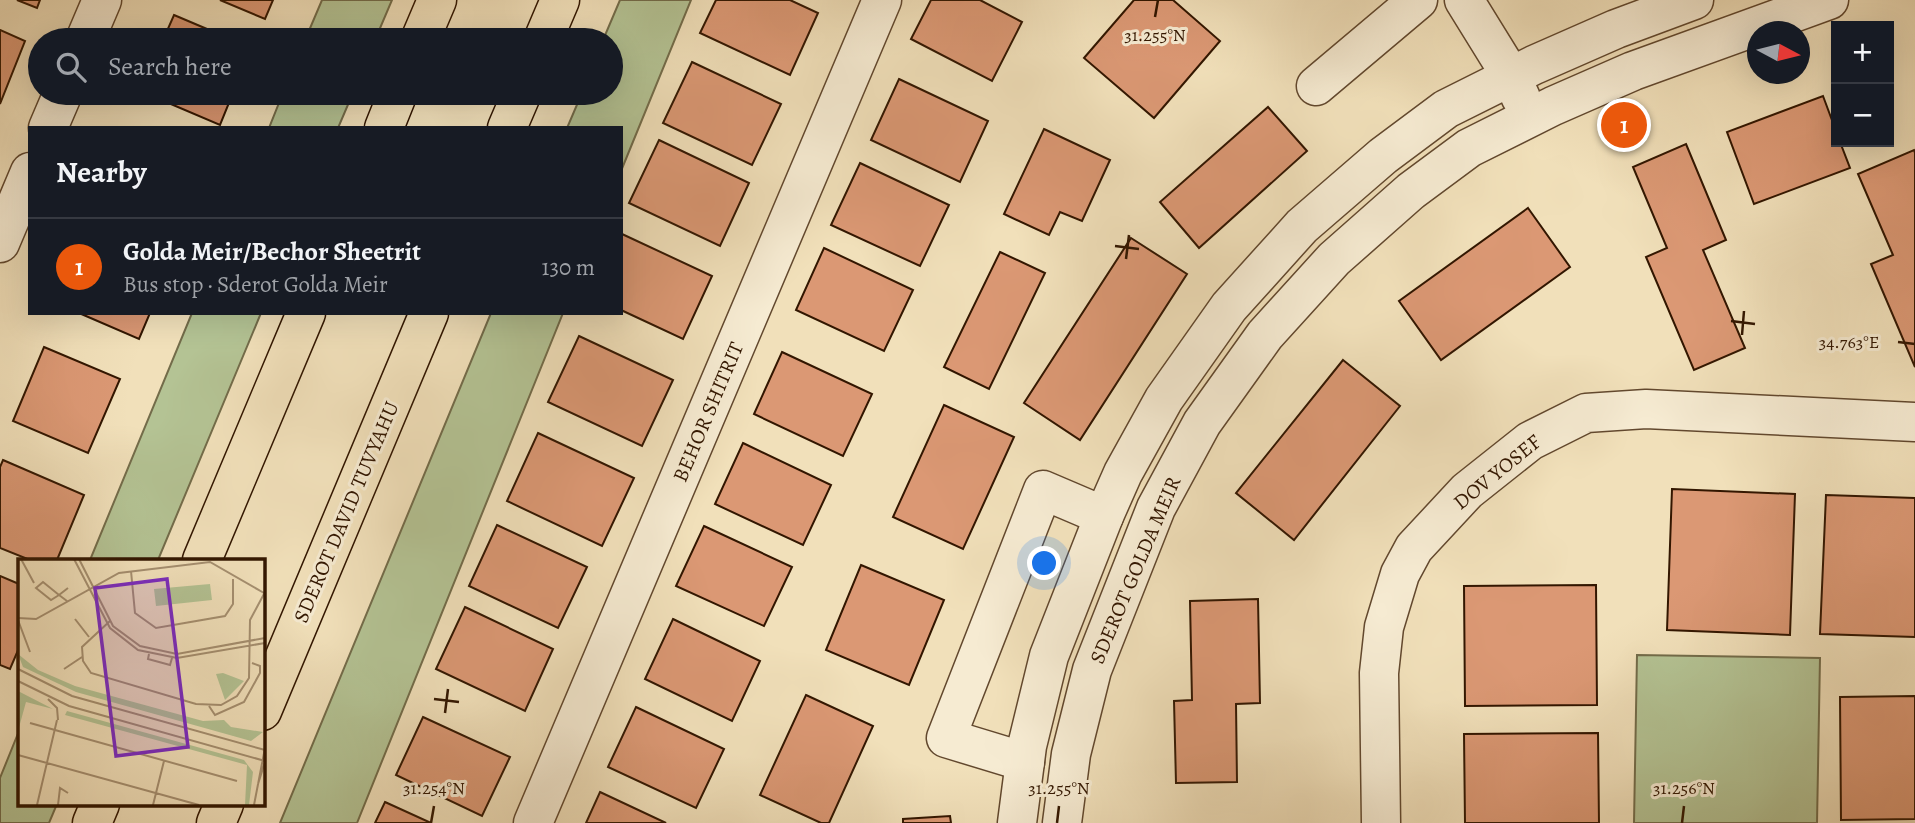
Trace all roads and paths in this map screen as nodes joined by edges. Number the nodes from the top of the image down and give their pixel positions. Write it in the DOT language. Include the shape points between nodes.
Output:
graph roads {
  1 [pos="102,0"];
  2 [pos="437,0"];
  3 [pos="560,0"];
  4 [pos="882,0"];
  5 [pos="1418,0"];
  6 [pos="1464,0"];
  7 [pos="1694,0"];
  8 [pos="1829,0"];
  9 [pos="90,28"];
  10 [pos="425,28"];
  11 [pos="549,28"];
  12 [pos="1511,76"];
  13 [pos="1316,86"];
  14 [pos="58,105"];
  15 [pos="393,105"];
  16 [pos="517,105"];
  17 [pos="1530,117"];
  18 [pos="49,126"];
  19 [pos="385,126"];
  20 [pos="508,126"];
  21 [pos="28,177"];
  22 [pos="0,243"];
  23 [pos="305,315"];
  24 [pos="428,315"];
  25 [pos="1915,422"];
  26 [pos="1104,516"];
  27 [pos="203,559"];
  28 [pos="264,706"];
  29 [pos="1025,762"];
  30 [pos="99,806"];
  31 [pos="223,806"];
  32 [pos="92,823"];
  33 [pos="216,823"];
  34 [pos="533,823"];
  35 [pos="1017,823"];
  36 [pos="1062,823"];
  37 [pos="1381,823"];
  1 -- 9 [label="street"];
  2 -- 10 [label="highway"];
  3 -- 11 [label="highway"];
  4 -- 34 [label="street, BEHOR SHITRIT"];
  5 -- 13 [label="street"];
  6 -- 12 [label="street"];
  7 -- 12 [label="street"];
  8 -- 17 [label="street, SDEROT GOLDA MEIR" via="1633,71"];
  12 -- 17 [label="street"];
  12 -- 26 [label="street" via="1446,109 1302,226 1229,307 1164,399"];
  14 -- 18 [label="street"];
  15 -- 19 [label="highway"];
  16 -- 20 [label="highway"];
  17 -- 36 [label="street, SDEROT GOLDA MEIR" via="1469,148 1411,191 1334,259 1265,335 1202,424 1156,508 1092,670 1071,754"];
  21 -- 22 [label="street"];
  23 -- 27 [label="highway"];
  24 -- 28 [label="highway, SDEROT DAVID TUVYAHU"];
  25 -- 37 [label="street, DOV YOSEF" via="1646,409 1586,413 1530,441 1467,491 1414,548 1400,575 1384,627 1379,673"];
  26 -- 29 [label="street" via="1049,656"];
  26 -- 29 [label="street" via="1043,490 946,738"];
  29 -- 35 [label="street"];
  30 -- 32 [label="highway"];
  31 -- 33 [label="highway"];
}
